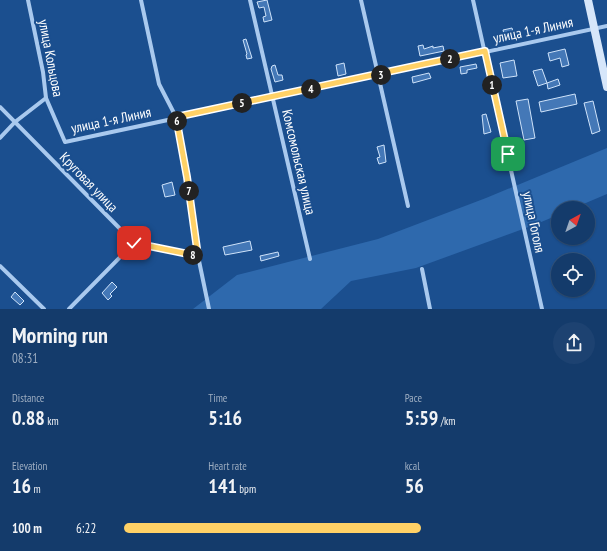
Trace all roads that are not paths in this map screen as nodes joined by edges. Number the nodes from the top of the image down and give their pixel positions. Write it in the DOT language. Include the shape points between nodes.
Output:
graph roads {
  1 [pos="28,0"];
  2 [pos="141,0"];
  3 [pos="250,0"];
  4 [pos="361,0"];
  5 [pos="473,0"];
  6 [pos="588,0"];
  7 [pos="607,26"];
  8 [pos="594,28"];
  9 [pos="485,51"];
  10 [pos="378,75"];
  11 [pos="607,87"];
  12 [pos="272,97"];
  13 [pos="46,98"];
  14 [pos="0,107"];
  15 [pos="176,117"];
  16 [pos="15,122"];
  17 [pos="0,138"];
  18 [pos="65,142"];
  19 [pos="408,206"];
  20 [pos="134,243"];
  21 [pos="198,256"];
  22 [pos="310,259"];
  23 [pos="0,266"];
  24 [pos="422,269"];
  25 [pos="44,309"];
  26 [pos="69,309"];
  27 [pos="209,309"];
  28 [pos="430,309"];
  29 [pos="542,309"];
  1 -- 13 [label="street, улица Кольцова"];
  2 -- 15 [label="street" via="159,84"];
  3 -- 12 [label="street, Комсомольская улица"];
  4 -- 10 [label="street"];
  5 -- 9 [label="street, улица Гоголя"];
  6 -- 8 [label="main road"];
  7 -- 8 [label="street, улица 1-я Линия"];
  8 -- 9 [label="street, улица 1-я Линия"];
  8 -- 11 [label="main road"];
  9 -- 10 [label="street, улица 1-я Линия"];
  9 -- 29 [label="street, улица Гоголя"];
  10 -- 12 [label="street, улица 1-я Линия"];
  10 -- 19 [label="street"];
  12 -- 15 [label="street, улица 1-я Линия"];
  12 -- 22 [label="street, Комсомольская улица"];
  13 -- 16 [label="street"];
  13 -- 18 [label="street, улица Кольцова"];
  14 -- 16 [label="street, Круговая улица"];
  15 -- 18 [label="street, улица 1-я Линия"];
  15 -- 21 [label="street"];
  16 -- 17 [label="street"];
  16 -- 20 [label="street, Круговая улица"];
  20 -- 21 [label="street"];
  20 -- 26 [label="street"];
  21 -- 27 [label="street"];
  23 -- 25 [label="street"];
  24 -- 28 [label="street"];
}
